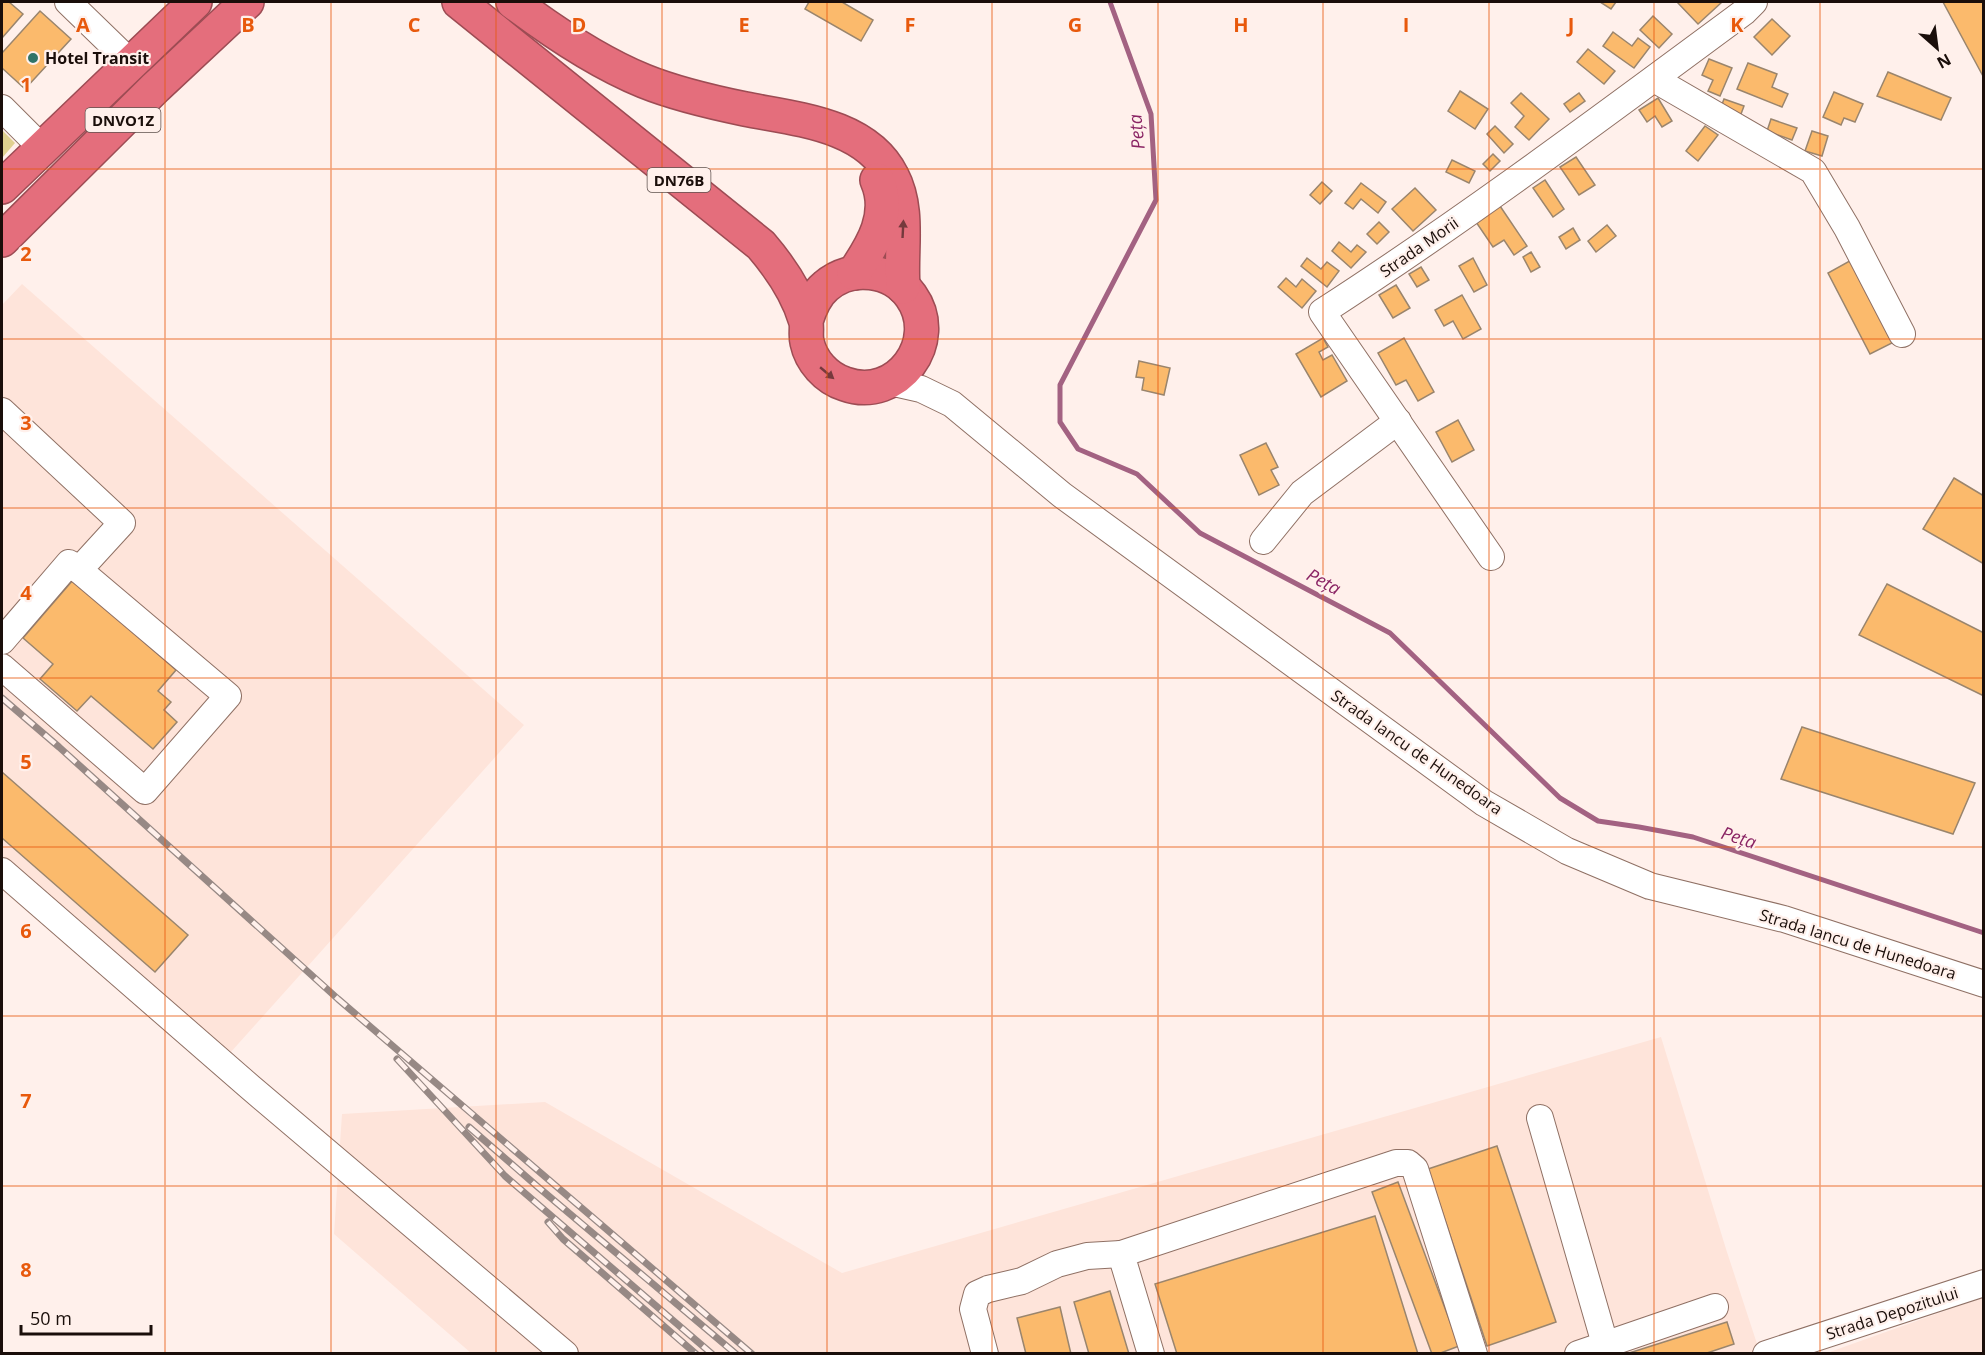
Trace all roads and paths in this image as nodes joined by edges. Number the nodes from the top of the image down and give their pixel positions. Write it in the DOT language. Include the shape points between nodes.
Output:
graph roads {
  1 [pos="68,2"];
  2 [pos="195,2"];
  3 [pos="218,2"];
  4 [pos="247,2"];
  5 [pos="264,2"];
  6 [pos="459,2"];
  7 [pos="1754,2"];
  8 [pos="519,5"];
  9 [pos="131,63"];
  10 [pos="1654,79"];
  11 [pos="2,108"];
  12 [pos="848,136"];
  13 [pos="42,148"];
  14 [pos="69,173"];
  15 [pos="2,187"];
  16 [pos="2,216"];
  17 [pos="2,240"];
  18 [pos="761,245"];
  19 [pos="844,276"];
  20 [pos="903,287"];
  21 [pos="806,321"];
  22 [pos="1902,334"];
  23 [pos="918,351"];
  24 [pos="890,381"];
  25 [pos="952,404"];
  26 [pos="2,411"];
  27 [pos="1398,421"];
  28 [pos="1263,541"];
  29 [pos="1491,557"];
  30 [pos="79,570"];
  31 [pos="2,640"];
  32 [pos="2,667"];
  33 [pos="2,871"];
  34 [pos="1983,984"];
  35 [pos="1540,1118"];
  36 [pos="1121,1254"];
  37 [pos="1983,1283"];
  38 [pos="1715,1307"];
  39 [pos="1605,1344"];
  40 [pos="565,1353"];
  41 [pos="985,1353"];
  42 [pos="1151,1353"];
  43 [pos="1474,1353"];
  44 [pos="1578,1353"];
  45 [pos="1766,1353"];
  1 -- 9 [label="street"];
  2 -- 9 [label="highway"];
  3 -- 16 [label="highway, DNVO1Z"];
  4 -- 14 [label="highway, DNVO1Z"];
  5 -- 14 [label="highway" via="144,121"];
  6 -- 18 [label="highway, DN76B"];
  7 -- 10 [label="street, Strada Morii"];
  8 -- 12 [label="highway" via="581,49 643,81 715,102 813,122"];
  9 -- 13 [label="highway"];
  10 -- 22 [label="street" via="1813,171"];
  10 -- 27 [label="street, Strada Morii" via="1322,312"];
  11 -- 13 [label="street"];
  12 -- 19 [label="highway" via="874,172 882,204 876,237"];
  20 -- 12 [label="highway, one-way" via="904,218 900,196 881,159"];
  13 -- 15 [label="highway"];
  14 -- 17 [label="highway, DNVO1Z"];
  18 -- 19 [label="highway, DN76B"];
  18 -- 21 [label="highway, DN76B" via="783,274"];
  19 -- 20 [label="highway" via="872,272"];
  19 -- 21 [label="highway" via="819,293"];
  20 -- 23 [label="highway" via="921,317"];
  21 -- 24 [label="highway, one-way" via="807,341 814,360 827,375 859,388"];
  23 -- 24 [label="highway" via="907,369"];
  23 -- 25 [label="street, Strada Iancu de Hunedoara"];
  24 -- 25 [label="street, Strada Iancu de Hunedoara" via="921,389"];
  25 -- 34 [label="street, Strada Iancu de Hunedoara" via="1062,495 1465,789 1567,851 1650,886 1784,919"];
  26 -- 30 [label="street" via="122,523"];
  27 -- 28 [label="street" via="1302,493"];
  27 -- 29 [label="street, Strada Morii"];
  30 -- 31 [label="street" via="69,563"];
  30 -- 32 [label="street" via="228,696 145,791"];
  33 -- 40 [label="street"];
  35 -- 39 [label="street"];
  36 -- 41 [label="street" via="1087,1256 1057,1264 1022,1281 977,1294 973,1309"];
  36 -- 42 [label="street"];
  36 -- 43 [label="street" via="1396,1163 1408,1163 1415,1169"];
  37 -- 45 [label="street, Strada Depozitului"];
  38 -- 39 [label="street"];
  39 -- 44 [label="street"];
}
